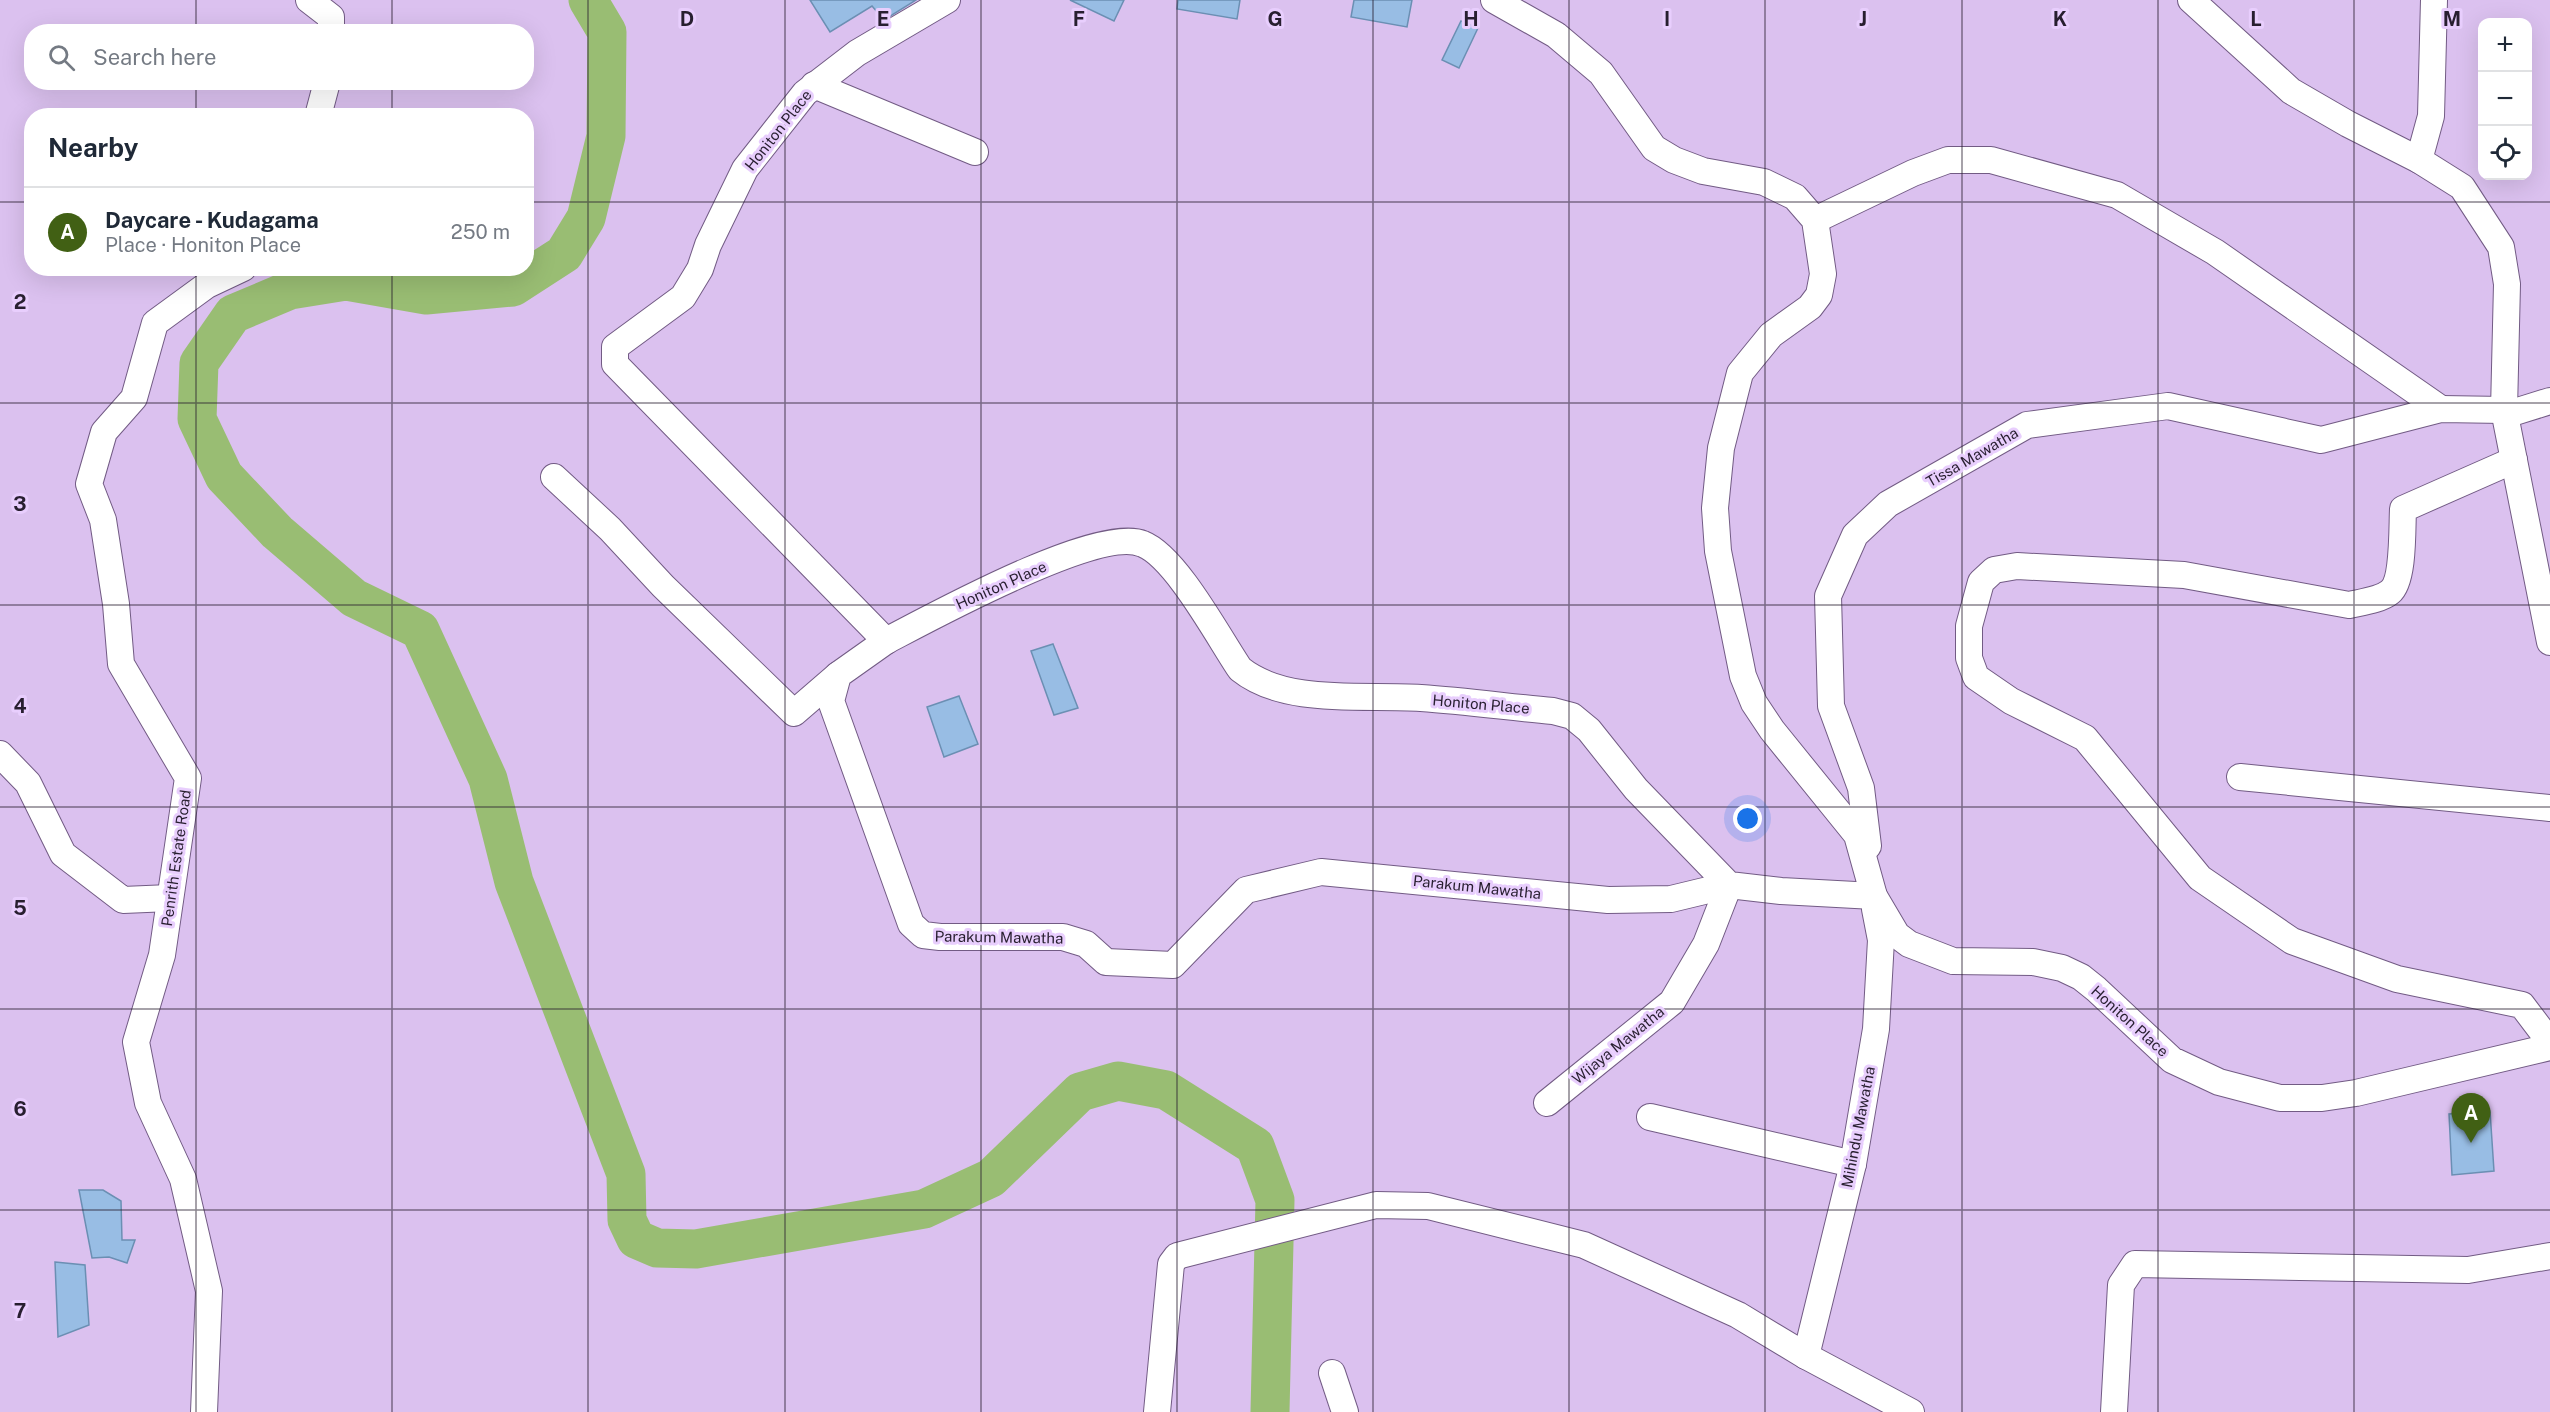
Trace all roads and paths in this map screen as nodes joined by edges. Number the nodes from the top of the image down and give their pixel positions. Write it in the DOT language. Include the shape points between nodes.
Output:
graph roads {
  1 [pos="947,0"];
  2 [pos="1494,0"];
  3 [pos="2191,0"];
  4 [pos="2434,0"];
  5 [pos="311,2"];
  6 [pos="331,24"];
  7 [pos="814,85"];
  8 [pos="325,90"];
  9 [pos="320,108"];
  10 [pos="975,152"];
  11 [pos="2419,160"];
  12 [pos="1815,220"];
  13 [pos="226,276"];
  14 [pos="2550,401"];
  15 [pos="2441,409"];
  16 [pos="2504,412"];
  17 [pos="2514,460"];
  18 [pos="554,477"];
  19 [pos="886,640"];
  20 [pos="2550,642"];
  21 [pos="838,675"];
  22 [pos="0,754"];
  23 [pos="2240,777"];
  24 [pos="2550,808"];
  25 [pos="1729,885"];
  26 [pos="1874,896"];
  27 [pos="170,898"];
  28 [pos="2550,1042"];
  29 [pos="2550,1047"];
  30 [pos="1546,1103"];
  31 [pos="1650,1117"];
  32 [pos="1853,1164"];
  33 [pos="2550,1256"];
  34 [pos="1806,1356"];
  35 [pos="1332,1373"];
  36 [pos="204,1412"];
  37 [pos="1157,1412"];
  38 [pos="1345,1412"];
  39 [pos="1911,1412"];
  40 [pos="2114,1412"];
  1 -- 7 [label="street, Honiton Place" via="857,53"];
  2 -- 12 [label="street" via="1556,35 1601,73 1654,148 1703,171 1764,182 1795,197"];
  3 -- 11 [label="street" via="2291,92"];
  4 -- 11 [label="street" via="2431,116"];
  5 -- 6 [label="street" via="331,17"];
  7 -- 10 [label="street"];
  7 -- 19 [label="street, Honiton Place" via="746,169 683,297 615,347 615,364"];
  8 -- 9 [label="street"];
  11 -- 16 [label="street" via="2462,187 2501,247 2506,284"];
  12 -- 15 [label="street" via="1948,160 1991,160 2116,195 2215,252"];
  12 -- 26 [label="street, Honiton Place" via="1823,274 1819,296 1771,335 1740,373 1721,448 1715,508 1718,551 1743,676 1754,703 1857,835"];
  13 -- 27 [label="street, Penrith Estate Road" via="207,285 155,323 134,398 104,432 89,484 103,520 121,664 188,778"];
  14 -- 16 [label="street, Tissa Mawatha"];
  15 -- 16 [label="street, Tissa Mawatha"];
  15 -- 26 [label="street, Tissa Mawatha" via="2321,440 2168,406 2027,425 1888,504 1855,535 1828,596 1831,706 1862,788"];
  16 -- 17 [label="street"];
  17 -- 20 [label="street"];
  17 -- 28 [label="street" via="2403,509 2399,576 2391,591 2376,598 2349,605 2184,575 2017,566 1994,570 1981,582 1969,626 1969,658 1976,677 2011,701 2085,738 2200,878 2292,941 2397,979 2522,1005"];
  18 -- 21 [label="street" via="794,713"];
  19 -- 21 [label="street"];
  19 -- 25 [label="street, Honiton Place" via="979,592 1039,567 1096,546 1127,541 1143,543 1179,574 1240,669 1254,680 1315,695 1421,698 1572,716"];
  21 -- 25 [label="street, Parakum Mawatha" via="831,701 911,924 922,935 1063,937 1086,944 1106,962 1173,966 1246,890 1321,872 1608,900 1671,899"];
  22 -- 27 [label="street" via="28,783 63,854 123,900"];
  23 -- 24 [label="street"];
  25 -- 26 [label="street"];
  25 -- 30 [label="street, Wijaya Mawatha" via="1706,944 1672,1002"];
  26 -- 29 [label="street, Honiton Place" via="1898,935 1909,944 1953,961 2033,962 2062,968 2096,989 2172,1060 2248,1092 2280,1098 2356,1093"];
  26 -- 32 [label="street, Mihindu Mawatha" via="1881,940 1876,1029"];
  27 -- 36 [label="street, Penrith Estate Road" via="162,955 136,1042 148,1103 183,1179 209,1291"];
  31 -- 32 [label="street"];
  32 -- 34 [label="street, Mihindu Mawatha"];
  33 -- 40 [label="street" via="2468,1269 2135,1264 2121,1285"];
  34 -- 37 [label="street" via="1738,1315 1584,1245 1428,1206 1376,1205 1177,1256 1171,1264"];
  34 -- 39 [label="street"];
  35 -- 38 [label="street"];
}
